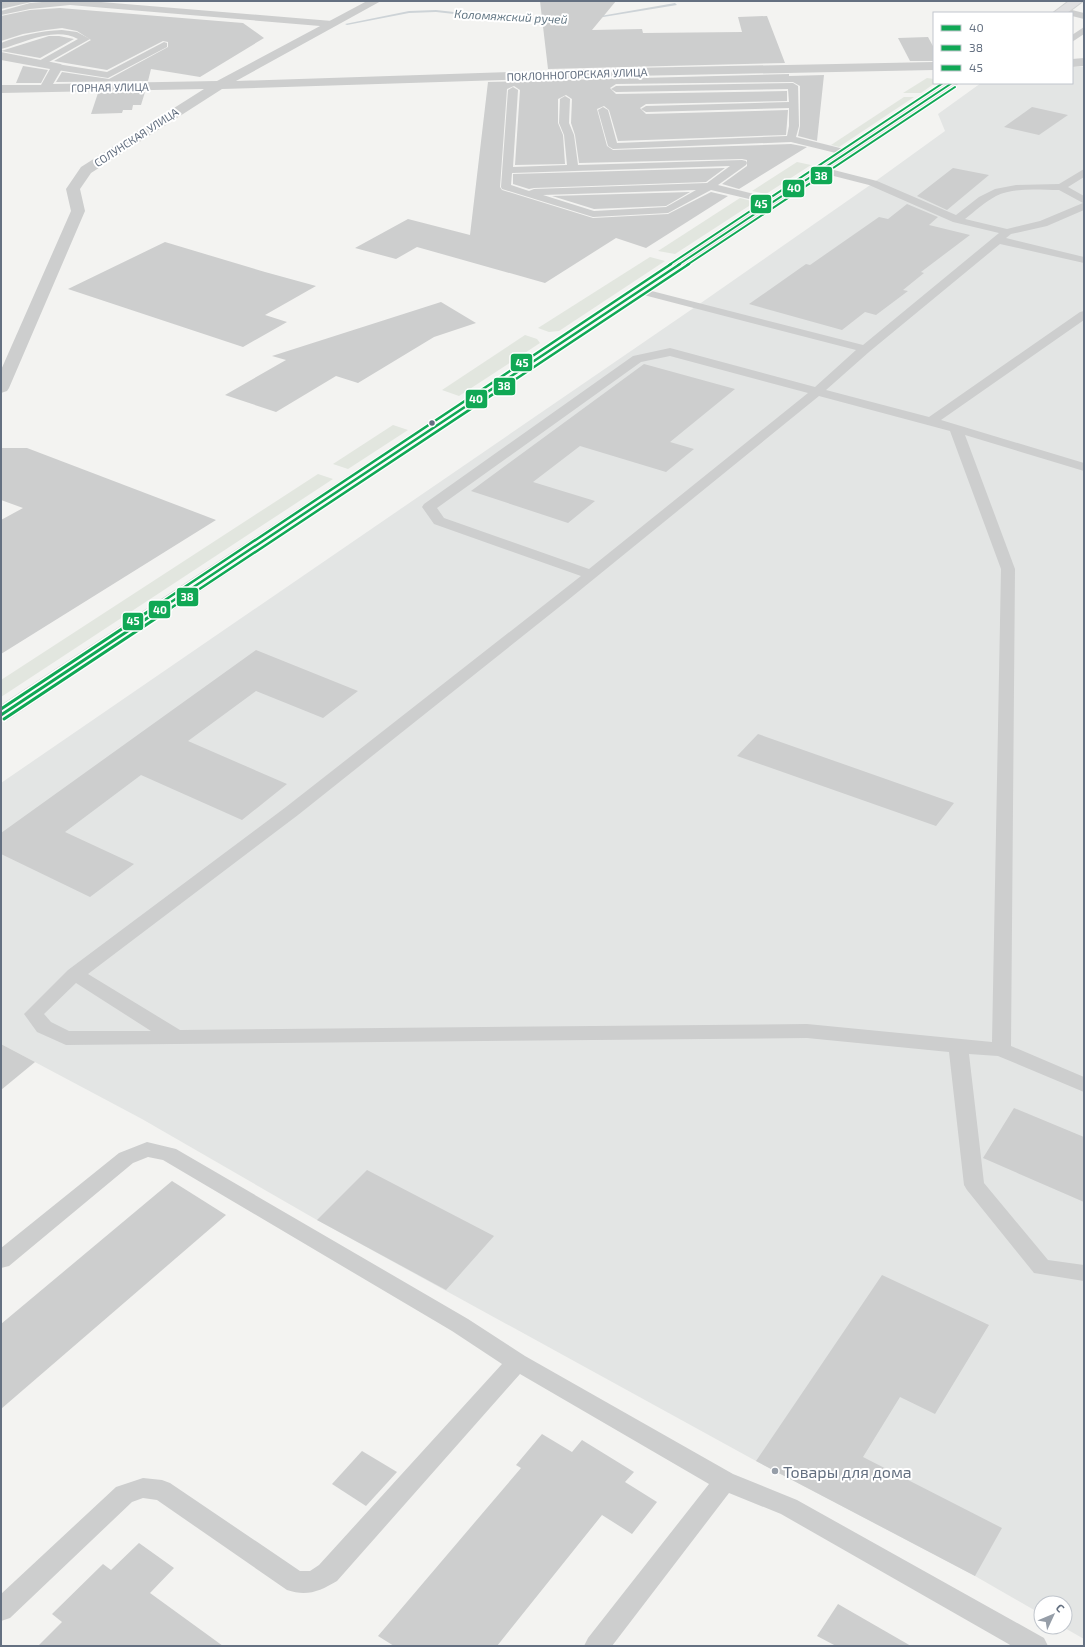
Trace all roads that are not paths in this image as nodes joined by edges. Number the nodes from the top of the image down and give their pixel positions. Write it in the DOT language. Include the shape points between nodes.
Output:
graph roads {
  1 [pos="375,1"];
  2 [pos="1077,1"];
  3 [pos="1067,12"];
  4 [pos="2,13"];
  5 [pos="1073,14"];
  6 [pos="1084,16"];
  7 [pos="332,24"];
  8 [pos="1084,30"];
  9 [pos="1073,38"];
  10 [pos="1073,39"];
  11 [pos="1084,42"];
  12 [pos="164,45"];
  13 [pos="1,46"];
  14 [pos="1,56"];
  15 [pos="1084,62"];
  16 [pos="1073,63"];
  17 [pos="40,64"];
  18 [pos="933,66"];
  19 [pos="57,67"];
  20 [pos="951,84"];
  21 [pos="219,85"];
  22 [pos="45,88"];
  23 [pos="1,89"];
  24 [pos="616,89"];
  25 [pos="513,90"];
  26 [pos="565,99"];
  27 [pos="794,105"];
  28 [pos="646,109"];
  29 [pos="603,110"];
  30 [pos="791,139"];
  31 [pos="848,153"];
  32 [pos="573,168"];
  33 [pos="507,170"];
  34 [pos="822,170"];
  35 [pos="1084,172"];
  36 [pos="710,186"];
  37 [pos="1061,187"];
  38 [pos="520,193"];
  39 [pos="1084,201"];
  40 [pos="774,202"];
  41 [pos="957,220"];
  42 [pos="1003,236"];
  43 [pos="1084,260"];
  44 [pos="640,290"];
  45 [pos="1084,315"];
  46 [pos="865,349"];
  47 [pos="1,388"];
  48 [pos="816,392"];
  49 [pos="931,421"];
  50 [pos="956,430"];
  51 [pos="1084,467"];
  52 [pos="590,574"];
  53 [pos="1,715"];
  54 [pos="75,974"];
  55 [pos="176,1037"];
  56 [pos="958,1046"];
  57 [pos="1001,1050"];
  58 [pos="1084,1085"];
  59 [pos="1,1260"];
  60 [pos="1084,1273"];
  61 [pos="517,1362"];
  62 [pos="724,1481"];
  63 [pos="1,1610"];
  64 [pos="597,1646"];
  65 [pos="1035,1646"];
  1 -- 7 [label="street, СОЛУНСКАЯ УЛИЦА"];
  2 -- 3 [label="street"];
  4 -- 7 [label="lane" via="30,6 70,2"];
  5 -- 6 [label="lane"];
  7 -- 21 [label="street, СОЛУНСКАЯ УЛИЦА"];
  8 -- 9 [label="lane"];
  10 -- 11 [label="lane"];
  12 -- 19 [label="lane" via="108,75"];
  13 -- 17 [label="lane" via="12,41 50,34 72,33 85,39"];
  14 -- 17 [label="street"];
  15 -- 16 [label="street"];
  17 -- 19 [label="street"];
  18 -- 21 [label="street, ПОКЛОННОГОРСКАЯ УЛИЦА" via="615,72"];
  19 -- 22 [label="street"];
  20 -- 31 [label="street"];
  21 -- 22 [label="street, ГОРНАЯ УЛИЦА"];
  21 -- 47 [label="street, СОЛУНСКАЯ УЛИЦА" via="86,170 72,190 78,211"];
  22 -- 23 [label="street, ГОРНАЯ УЛИЦА"];
  24 -- 27 [label="lane" via="793,86"];
  25 -- 33 [label="lane"];
  26 -- 32 [label="lane" via="564,123 569,136"];
  27 -- 28 [label="lane"];
  27 -- 30 [label="lane"];
  29 -- 30 [label="lane" via="613,146"];
  30 -- 31 [label="lane"];
  31 -- 34 [label="street"];
  32 -- 33 [label="lane"];
  32 -- 36 [label="lane" via="742,163"];
  33 -- 38 [label="lane" via="506,187"];
  34 -- 40 [label="street"];
  34 -- 41 [label="lane" via="873,183"];
  35 -- 37 [label="lane"];
  36 -- 38 [label="lane"];
  36 -- 38 [label="lane" via="668,210 593,214"];
  36 -- 40 [label="lane"];
  37 -- 39 [label="lane"];
  37 -- 41 [label="lane" via="1025,187 994,193"];
  39 -- 42 [label="lane" via="1044,224"];
  40 -- 44 [label="street"];
  41 -- 42 [label="lane"];
  42 -- 43 [label="lane"];
  42 -- 46 [label="lane"];
  44 -- 46 [label="lane"];
  44 -- 53 [label="street"];
  45 -- 49 [label="lane"];
  46 -- 48 [label="lane"];
  48 -- 49 [label="lane"];
  48 -- 52 [label="lane"];
  48 -- 52 [label="lane" via="670,352 637,359 429,507 439,521"];
  49 -- 50 [label="lane"];
  50 -- 51 [label="lane"];
  50 -- 57 [label="lane" via="1008,569"];
  52 -- 54 [label="lane" via="292,811"];
  54 -- 55 [label="lane"];
  54 -- 55 [label="lane" via="33,1014 44,1026 66,1038"];
  55 -- 56 [label="lane" via="807,1030"];
  56 -- 57 [label="lane"];
  56 -- 60 [label="lane" via="974,1185 1042,1267"];
  57 -- 58 [label="lane"];
  59 -- 61 [label="lane" via="126,1158 148,1149 175,1158 460,1325"];
  61 -- 62 [label="lane"];
  61 -- 63 [label="lane" via="328,1573 314,1582 296,1582 162,1490 143,1488 124,1494"];
  62 -- 64 [label="lane"];
  62 -- 65 [label="lane" via="789,1507"];
}
